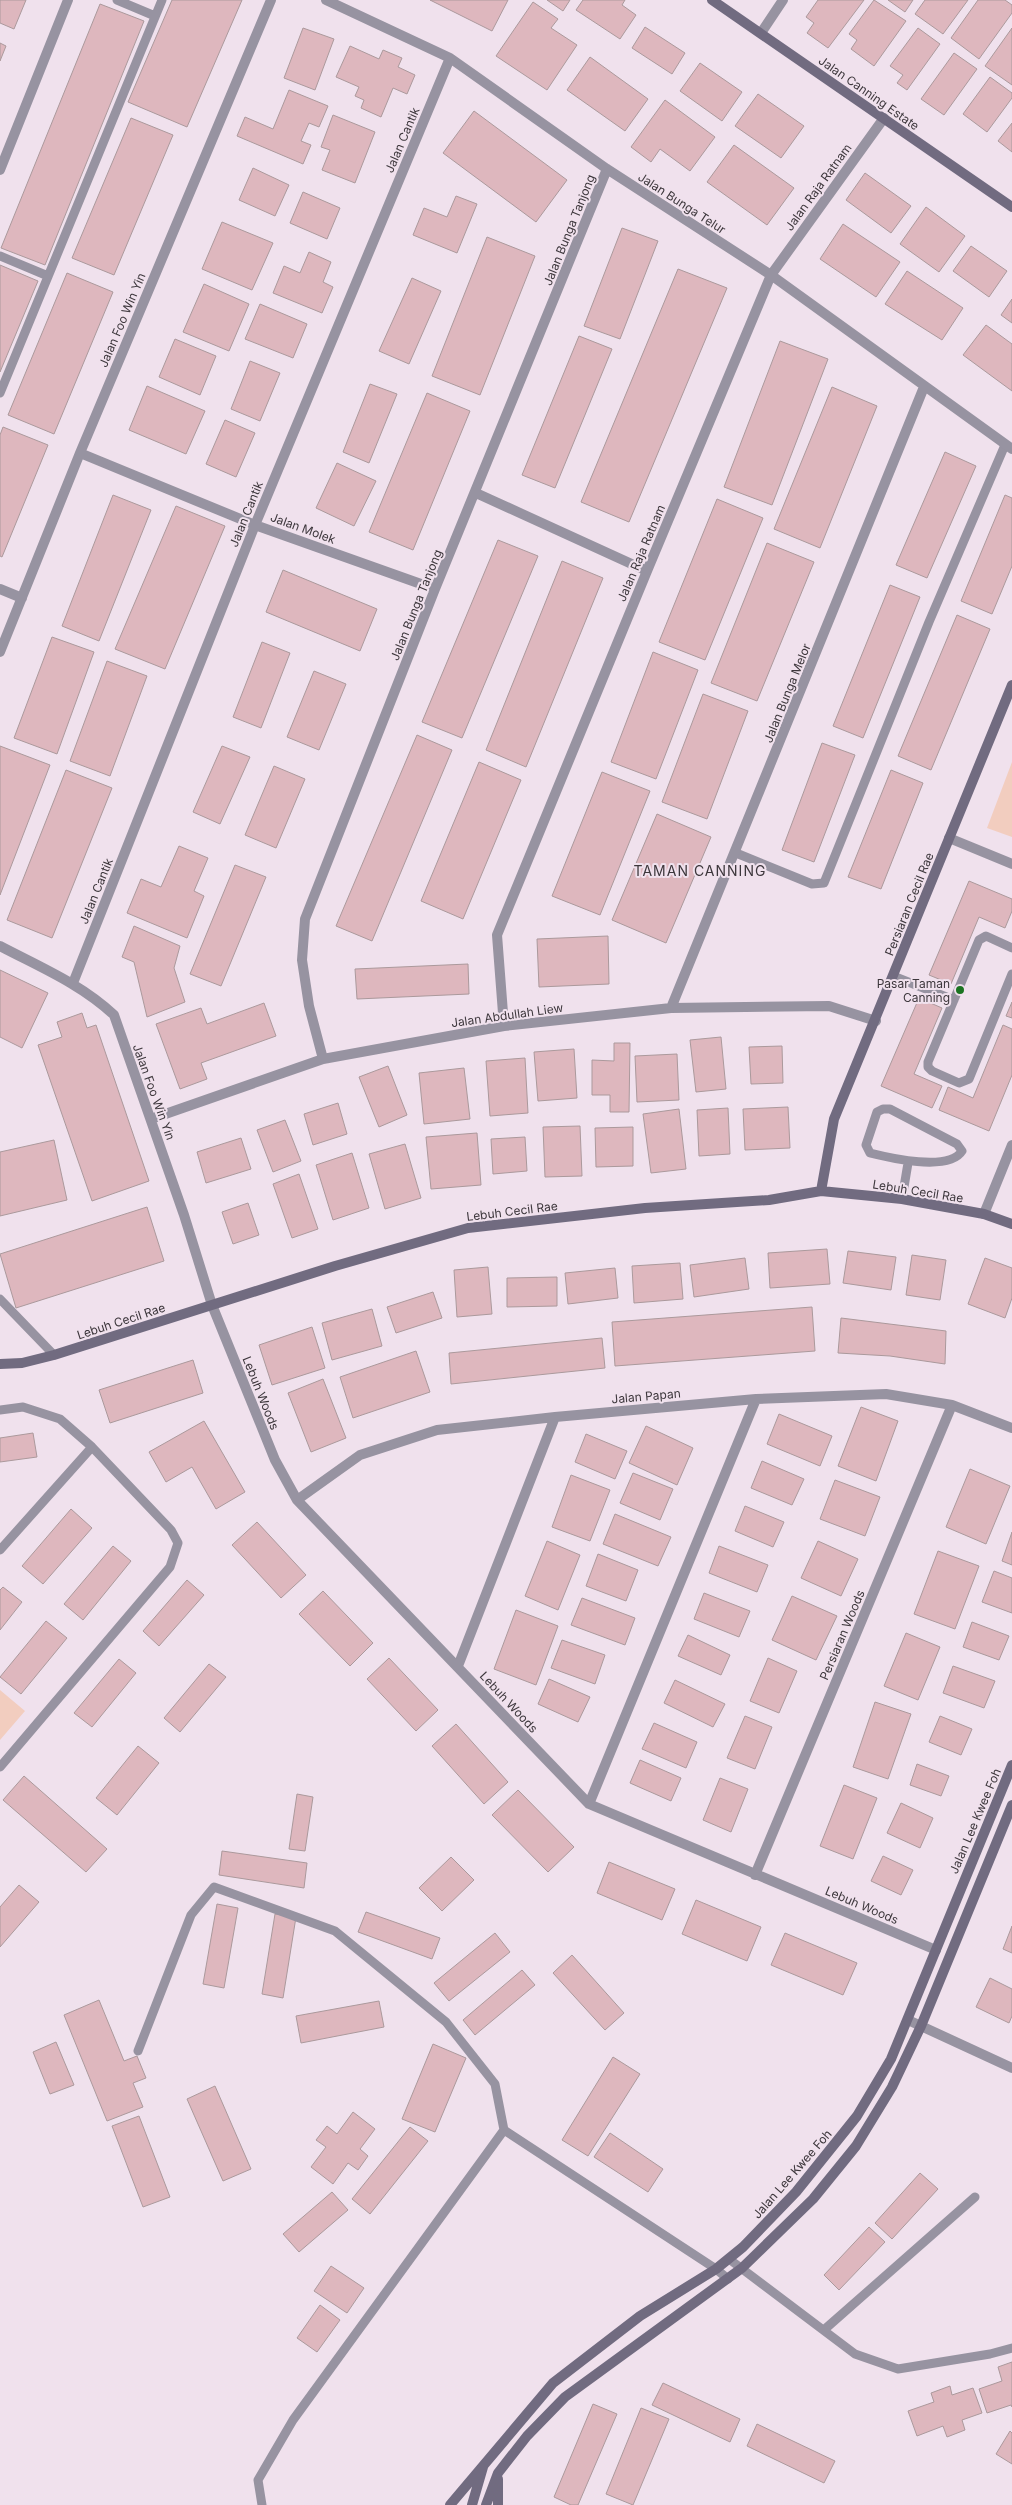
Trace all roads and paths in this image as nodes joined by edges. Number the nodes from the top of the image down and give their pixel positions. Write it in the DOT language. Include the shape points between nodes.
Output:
graph roads {
  1 [pos="68,0"];
  2 [pos="117,0"];
  3 [pos="162,0"];
  4 [pos="271,0"];
  5 [pos="326,0"];
  6 [pos="712,0"];
  7 [pos="782,0"];
  8 [pos="155,16"];
  9 [pos="760,33"];
  10 [pos="450,58"];
  11 [pos="884,118"];
  12 [pos="0,168"];
  13 [pos="607,169"];
  14 [pos="1012,207"];
  15 [pos="0,256"];
  16 [pos="770,275"];
  17 [pos="48,276"];
  18 [pos="924,387"];
  19 [pos="0,393"];
  20 [pos="1009,447"];
  21 [pos="80,453"];
  22 [pos="476,493"];
  23 [pos="255,524"];
  24 [pos="647,571"];
  25 [pos="0,589"];
  26 [pos="435,589"];
  27 [pos="22,598"];
  28 [pos="0,652"];
  29 [pos="1012,685"];
  30 [pos="949,838"];
  31 [pos="736,853"];
  32 [pos="1012,864"];
  33 [pos="0,946"];
  34 [pos="1012,948"];
  35 [pos="1012,974"];
  36 [pos="893,976"];
  37 [pos="73,983"];
  38 [pos="954,1000"];
  39 [pos="671,1008"];
  40 [pos="876,1020"];
  41 [pos="504,1026"];
  42 [pos="323,1059"];
  43 [pos="151,1119"];
  44 [pos="1012,1145"];
  45 [pos="908,1162"];
  46 [pos="821,1191"];
  47 [pos="902,1199"];
  48 [pos="984,1214"];
  49 [pos="1012,1224"];
  50 [pos="0,1299"];
  51 [pos="212,1305"];
  52 [pos="54,1355"];
  53 [pos="0,1364"];
  54 [pos="756,1398"];
  55 [pos="952,1405"];
  56 [pos="0,1410"];
  57 [pos="555,1417"];
  58 [pos="1012,1428"];
  59 [pos="92,1447"];
  60 [pos="297,1500"];
  61 [pos="0,1550"];
  62 [pos="458,1666"];
  63 [pos="1012,1765"];
  64 [pos="0,1767"];
  65 [pos="589,1804"];
  66 [pos="1012,1805"];
  67 [pos="755,1874"];
  68 [pos="936,1950"];
  69 [pos="908,2020"];
  70 [pos="921,2026"];
  71 [pos="138,2051"];
  72 [pos="1012,2068"];
  73 [pos="504,2130"];
  74 [pos="975,2197"];
  75 [pos="729,2258"];
  76 [pos="742,2268"];
  77 [pos="716,2269"];
  78 [pos="728,2279"];
  79 [pos="825,2328"];
  80 [pos="1012,2348"];
  81 [pos="485,2461"];
  82 [pos="498,2473"];
  83 [pos="262,2505"];
  84 [pos="450,2505"];
  85 [pos="472,2505"];
  86 [pos="486,2505"];
  87 [pos="498,2505"];
  1 -- 12 [label="street"];
  2 -- 8 [label="lane"];
  3 -- 8 [label="lane"];
  4 -- 21 [label="street, Jalan Foo Win Yin"];
  5 -- 10 [label="street, Jalan Bunga Telur"];
  6 -- 9 [label="street, Jalan Canning Estate"];
  7 -- 9 [label="street"];
  8 -- 17 [label="lane"];
  9 -- 11 [label="street, Jalan Canning Estate"];
  10 -- 13 [label="street, Jalan Bunga Telur"];
  10 -- 23 [label="street, Jalan Cantik"];
  11 -- 14 [label="street, Jalan Canning Estate"];
  11 -- 16 [label="street, Jalan Raja Ratnam"];
  13 -- 16 [label="street, Jalan Bunga Telur"];
  13 -- 22 [label="street, Jalan Bunga Tanjong"];
  15 -- 17 [label="lane"];
  16 -- 18 [label="street, Jalan Bunga Telur"];
  16 -- 24 [label="street, Jalan Raja Ratnam"];
  17 -- 19 [label="lane"];
  18 -- 20 [label="street, Jalan Bunga Telur"];
  18 -- 31 [label="street, Jalan Bunga Melor"];
  20 -- 31 [label="lane" via="929,622 824,883 812,884"];
  21 -- 23 [label="street, Jalan Molek"];
  21 -- 27 [label="street, Jalan Foo Win Yin"];
  22 -- 24 [label="street"];
  22 -- 26 [label="street, Jalan Bunga Tanjong"];
  23 -- 26 [label="street, Jalan Molek"];
  23 -- 37 [label="street, Jalan Cantik"];
  24 -- 41 [label="street, Jalan Raja Ratnam" via="497,935"];
  25 -- 27 [label="street"];
  26 -- 42 [label="street, Jalan Bunga Tanjong" via="305,920 302,960 309,1006"];
  27 -- 28 [label="street, Jalan Foo Win Yin"];
  29 -- 30 [label="street, Persiaran Cecil Rae"];
  30 -- 32 [label="street"];
  30 -- 36 [label="street, Persiaran Cecil Rae"];
  31 -- 39 [label="street, Jalan Bunga Melor"];
  33 -- 37 [label="street, Jalan Foo Win Yin"];
  34 -- 38 [label="lane" via="983,937"];
  35 -- 38 [label="lane" via="969,1079 959,1083 928,1067"];
  36 -- 38 [label="lane"];
  36 -- 40 [label="street, Persiaran Cecil Rae"];
  37 -- 43 [label="street, Jalan Foo Win Yin" via="114,1016"];
  39 -- 40 [label="street, Jalan Abdullah Liew" via="829,1006"];
  39 -- 41 [label="street, Jalan Abdullah Liew"];
  40 -- 46 [label="street, Persiaran Cecil Rae" via="834,1119"];
  41 -- 42 [label="street, Jalan Abdullah Liew"];
  42 -- 43 [label="street, Jalan Abdullah Liew"];
  43 -- 51 [label="street, Jalan Foo Win Yin"];
  44 -- 48 [label="street"];
  45 -- 45 [label="lane" via="867,1150 877,1112 883,1108 953,1142 962,1151 950,1160"];
  45 -- 47 [label="lane"];
  46 -- 47 [label="street, Lebuh Cecil Rae"];
  46 -- 51 [label="street, Lebuh Cecil Rae" via="769,1200 645,1208 468,1228"];
  47 -- 48 [label="street, Lebuh Cecil Rae"];
  48 -- 49 [label="street, Lebuh Cecil Rae"];
  50 -- 52 [label="lane"];
  51 -- 52 [label="street, Lebuh Cecil Rae"];
  51 -- 60 [label="street, Lebuh Woods" via="275,1460"];
  52 -- 53 [label="street, Lebuh Cecil Rae"];
  54 -- 55 [label="street, Jalan Papan" via="886,1394"];
  54 -- 57 [label="street, Jalan Papan"];
  54 -- 65 [label="street"];
  55 -- 58 [label="street, Jalan Papan"];
  55 -- 67 [label="street, Persiaran Woods"];
  56 -- 59 [label="lane" via="23,1408 60,1419"];
  57 -- 60 [label="street, Jalan Papan" via="437,1430 360,1454"];
  57 -- 62 [label="street"];
  59 -- 61 [label="lane"];
  59 -- 64 [label="lane" via="171,1530 178,1543 170,1568"];
  60 -- 62 [label="street, Lebuh Woods"];
  62 -- 65 [label="street, Lebuh Woods"];
  63 -- 68 [label="street, Jalan Lee Kwee Foh"];
  65 -- 67 [label="street, Lebuh Woods"];
  66 -- 70 [label="street"];
  67 -- 68 [label="street, Lebuh Woods"];
  68 -- 69 [label="street, Jalan Lee Kwee Foh"];
  69 -- 70 [label="street"];
  69 -- 75 [label="street, Jalan Lee Kwee Foh" via="857,2116 796,2192 744,2247"];
  70 -- 72 [label="street"];
  70 -- 76 [label="street" via="892,2086 856,2146 813,2199"];
  71 -- 73 [label="lane" via="191,1915 214,1887 336,1931 446,2022 495,2084"];
  73 -- 77 [label="lane"];
  73 -- 83 [label="lane" via="293,2420 258,2480"];
  74 -- 79 [label="lane"];
  75 -- 76 [label="lane"];
  75 -- 77 [label="street, Jalan Lee Kwee Foh"];
  76 -- 78 [label="street"];
  76 -- 79 [label="lane"];
  77 -- 78 [label="lane"];
  77 -- 81 [label="street, Jalan Lee Kwee Foh" via="640,2316 560,2377"];
  78 -- 82 [label="street" via="565,2397 527,2436"];
  79 -- 80 [label="lane" via="855,2354 898,2369"];
  81 -- 84 [label="street"];
  81 -- 85 [label="street, Jalan Lee Kwee Foh"];
  82 -- 86 [label="street"];
  82 -- 87 [label="street"];
}
